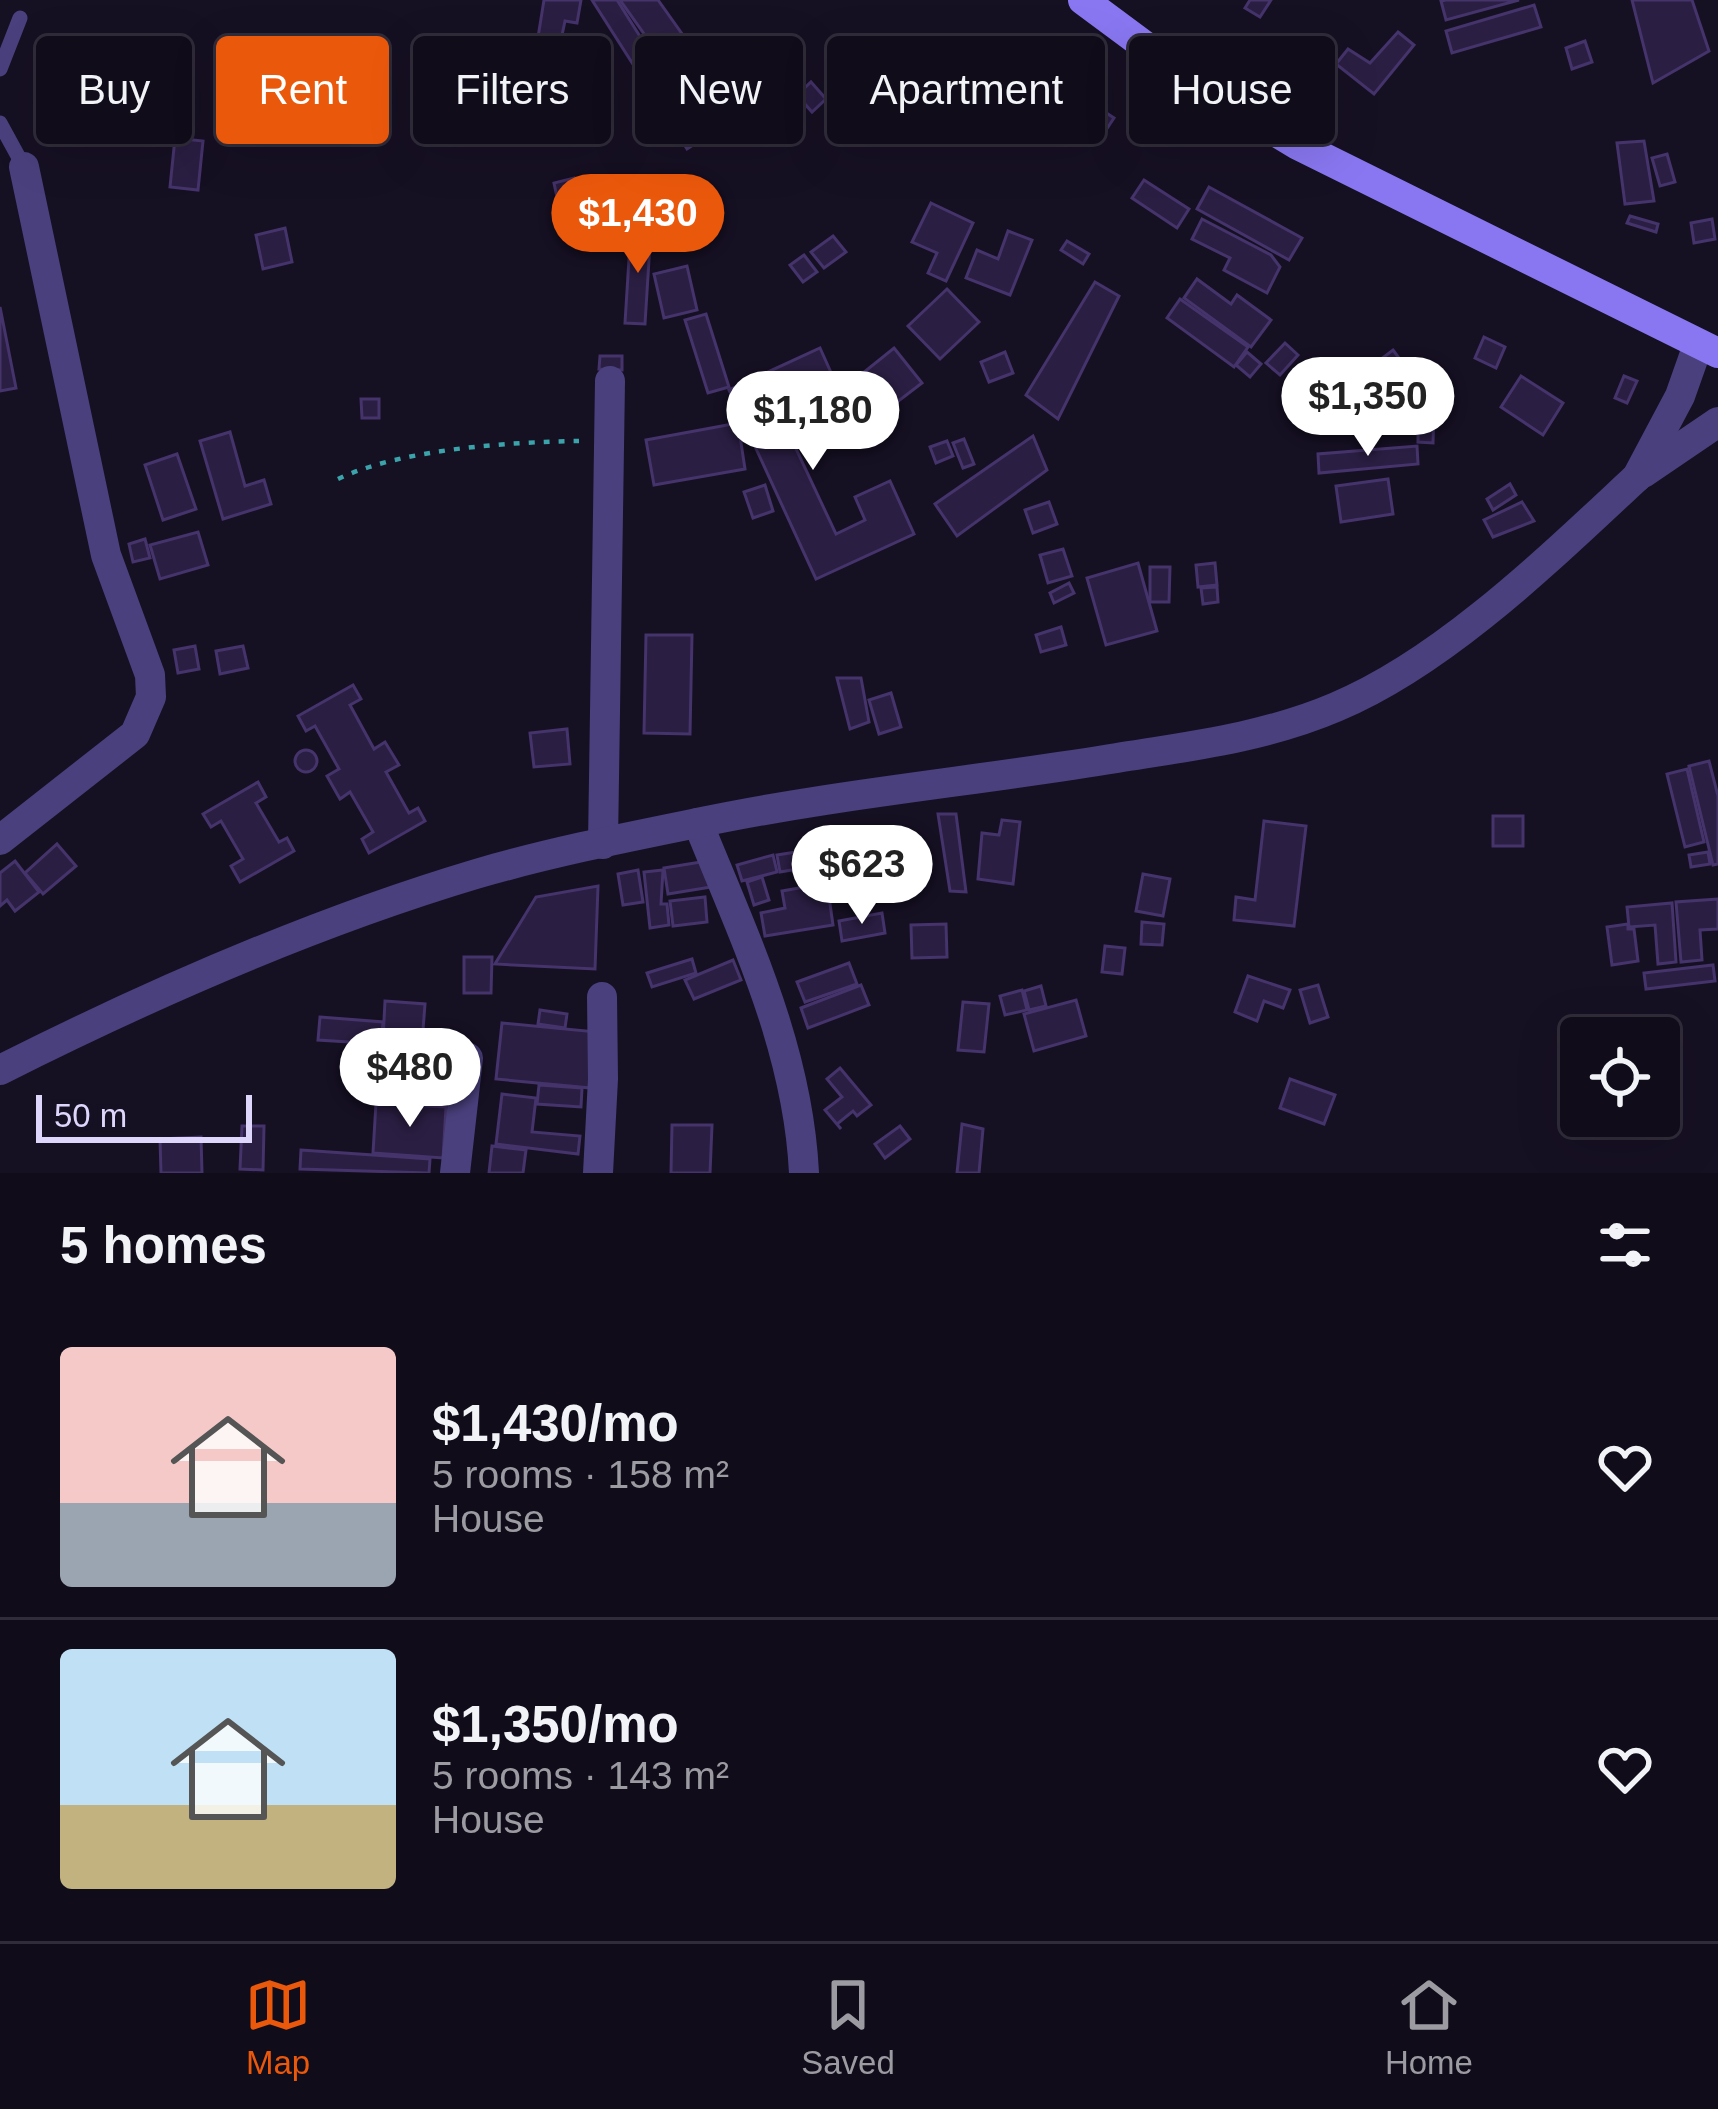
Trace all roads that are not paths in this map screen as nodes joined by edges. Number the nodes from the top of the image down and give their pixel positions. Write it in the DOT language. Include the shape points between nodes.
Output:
graph roads {
  1 [pos="1083,0"];
  2 [pos="20,18"];
  3 [pos="0,69"];
  4 [pos="0,123"];
  5 [pos="24,167"];
  6 [pos="1708,349"];
  7 [pos="610,380"];
  8 [pos="1718,422"];
  9 [pos="1637,477"];
  10 [pos="698,823"];
  11 [pos="0,840"];
  12 [pos="603,844"];
  13 [pos="602,997"];
  14 [pos="468,1058"];
  15 [pos="0,1070"];
  16 [pos="455,1173"];
  17 [pos="598,1173"];
  18 [pos="804,1173"];
  1 -- 6 [label="main road" via="1198,86 1298,145"];
  2 -- 3 [label="lane"];
  4 -- 5 [label="lane"];
  5 -- 11 [label="street" via="106,555 151,698 135,734"];
  6 -- 9 [label="street"];
  7 -- 12 [label="street"];
  8 -- 9 [label="street"];
  9 -- 10 [label="street" via="1478,619 1340,706 1219,742"];
  10 -- 12 [label="street"];
  10 -- 18 [label="street" via="778,1021"];
  12 -- 15 [label="street" via="478,874 280,943"];
  13 -- 17 [label="street"];
  14 -- 16 [label="street"];
}
